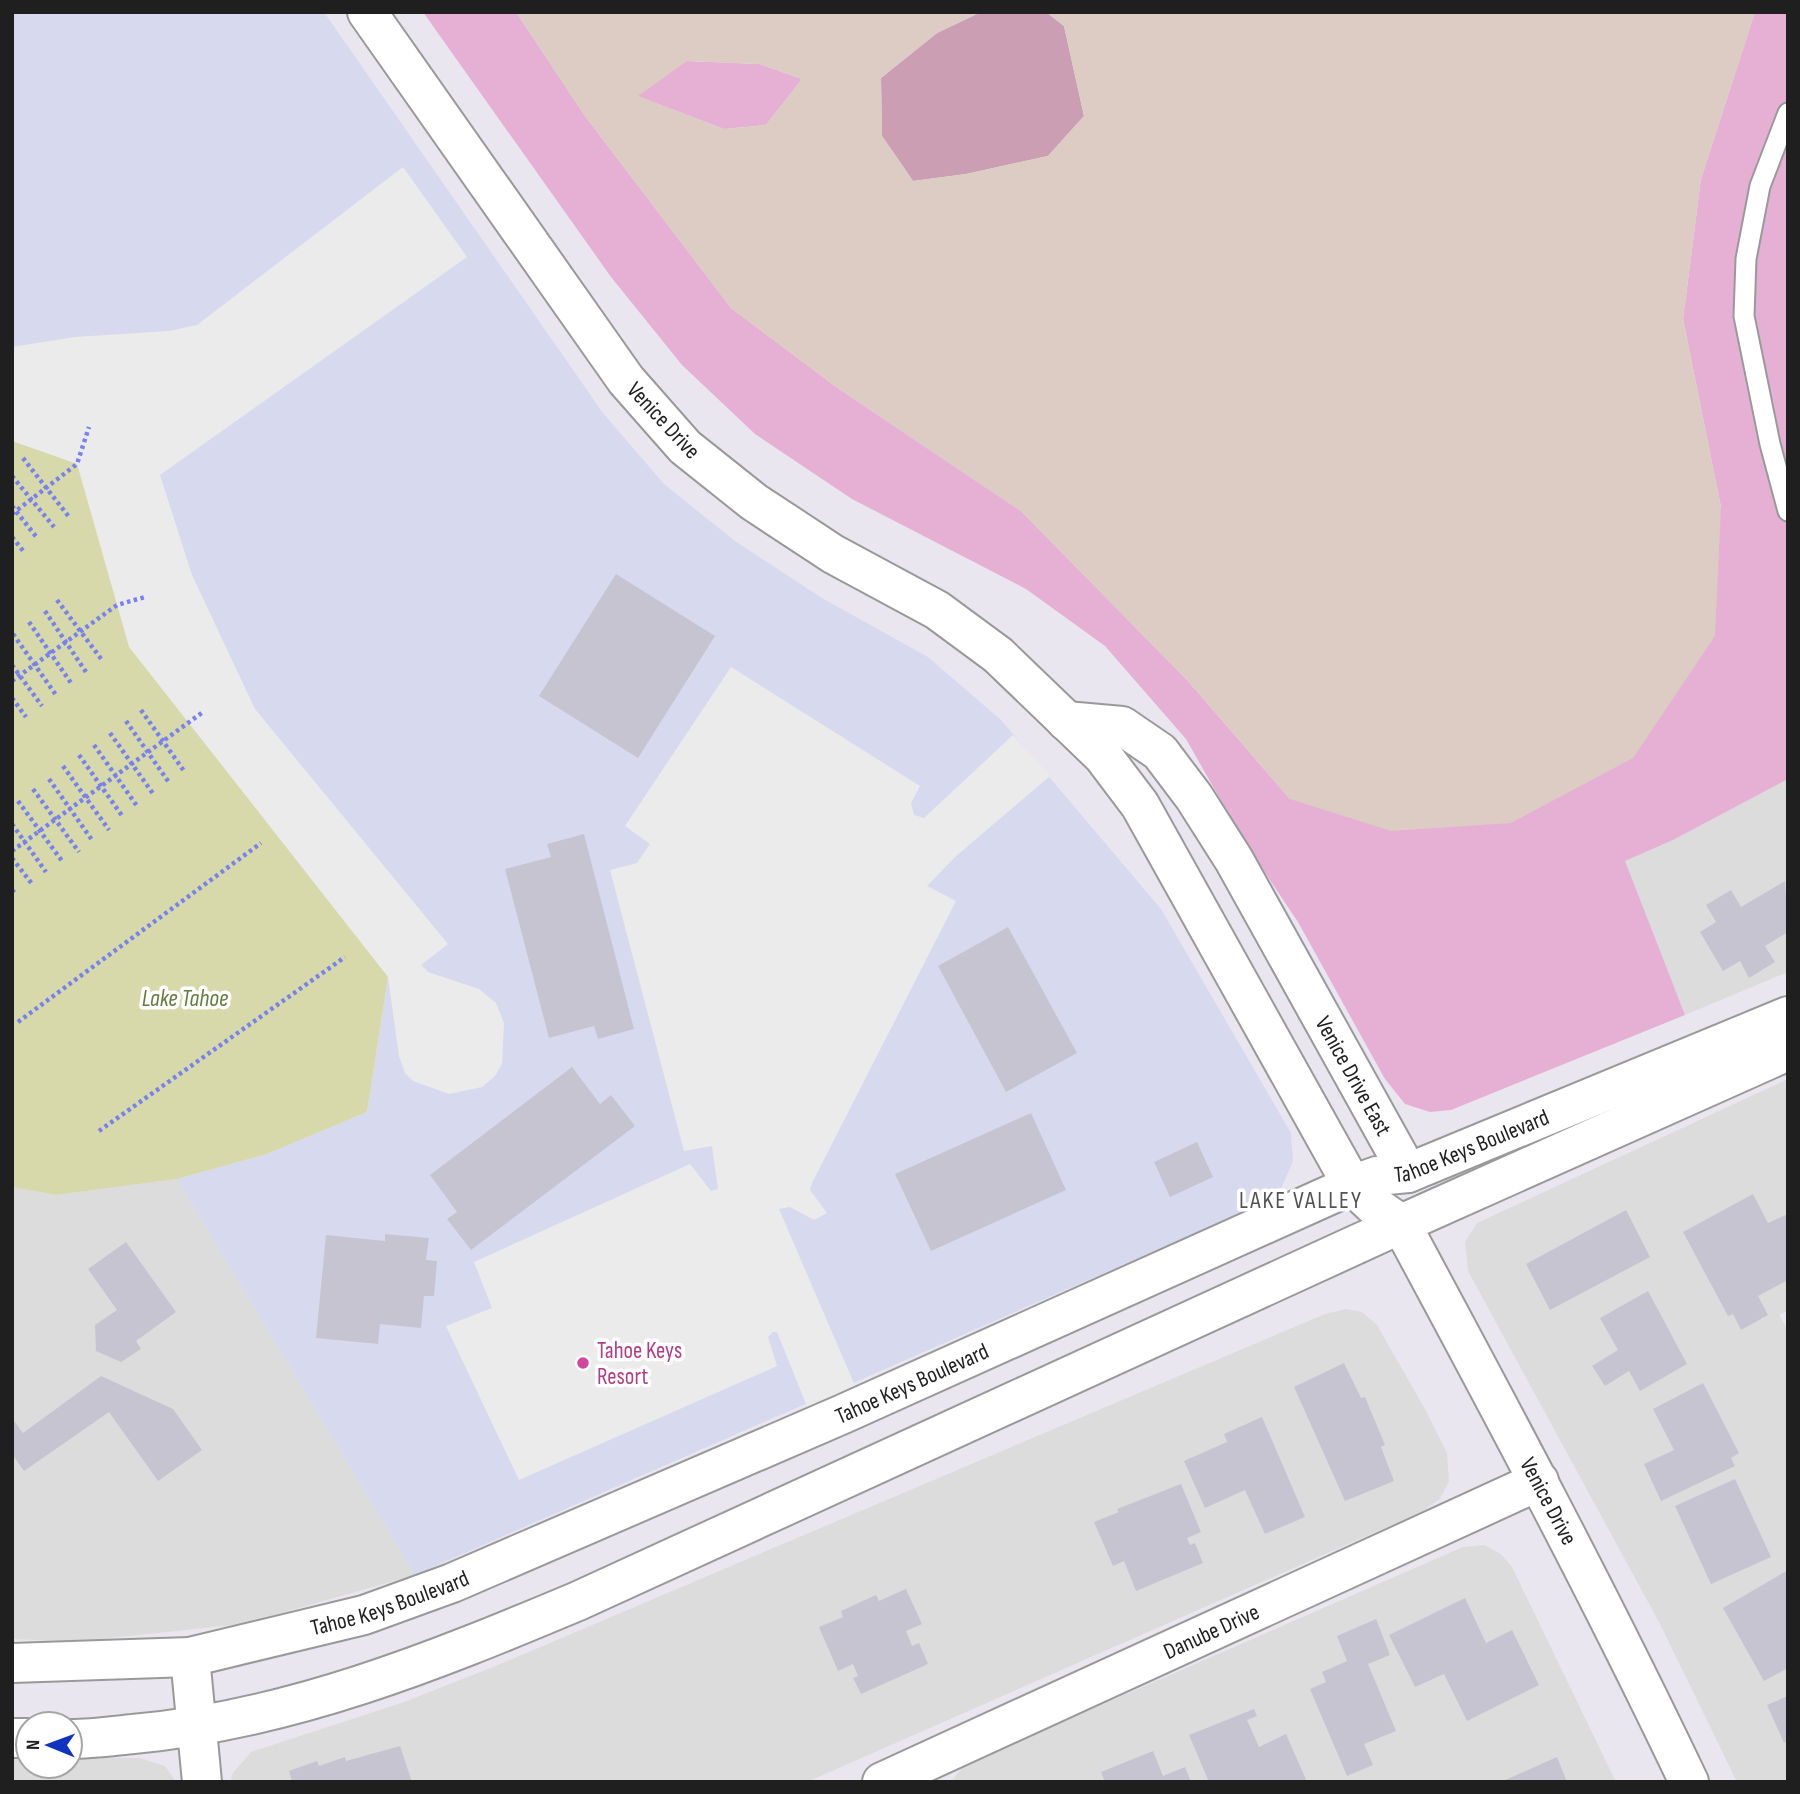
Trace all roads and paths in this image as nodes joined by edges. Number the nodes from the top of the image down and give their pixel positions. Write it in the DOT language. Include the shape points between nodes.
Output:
graph roads {
  1 [pos="367,12"];
  2 [pos="1788,113"];
  3 [pos="89,427"];
  4 [pos="23,458"];
  5 [pos="12,476"];
  6 [pos="47,487"];
  7 [pos="31,500"];
  8 [pos="14,511"];
  9 [pos="1788,512"];
  10 [pos="69,517"];
  11 [pos="54,527"];
  12 [pos="12,537"];
  13 [pos="38,540"];
  14 [pos="24,552"];
  15 [pos="145,597"];
  16 [pos="57,600"];
  17 [pos="45,611"];
  18 [pos="29,622"];
  19 [pos="81,631"];
  20 [pos="13,634"];
  21 [pos="66,642"];
  22 [pos="51,654"];
  23 [pos="102,660"];
  24 [pos="12,665"];
  25 [pos="35,665"];
  26 [pos="86,672"];
  27 [pos="21,675"];
  28 [pos="12,681"];
  29 [pos="71,682"];
  30 [pos="56,695"];
  31 [pos="12,698"];
  32 [pos="42,706"];
  33 [pos="141,710"];
  34 [pos="203,712"];
  35 [pos="26,717"];
  36 [pos="126,721"];
  37 [pos="1066,721"];
  38 [pos="110,733"];
  39 [pos="161,740"];
  40 [pos="94,745"];
  41 [pos="146,751"];
  42 [pos="79,755"];
  43 [pos="131,763"];
  44 [pos="63,766"];
  45 [pos="184,771"];
  46 [pos="116,774"];
  47 [pos="49,779"];
  48 [pos="170,783"];
  49 [pos="99,786"];
  50 [pos="33,789"];
  51 [pos="154,794"];
  52 [pos="85,797"];
  53 [pos="18,801"];
  54 [pos="137,806"];
  55 [pos="69,809"];
  56 [pos="123,817"];
  57 [pos="54,820"];
  58 [pos="12,824"];
  59 [pos="109,830"];
  60 [pos="39,831"];
  61 [pos="92,840"];
  62 [pos="25,841"];
  63 [pos="261,843"];
  64 [pos="12,850"];
  65 [pos="79,852"];
  66 [pos="12,858"];
  67 [pos="62,861"];
  68 [pos="46,872"];
  69 [pos="32,884"];
  70 [pos="345,957"];
  71 [pos="1788,1016"];
  72 [pos="19,1022"];
  73 [pos="1788,1051"];
  74 [pos="99,1131"];
  75 [pos="1408,1173"];
  76 [pos="1352,1185"];
  77 [pos="1401,1224"];
  78 [pos="1539,1481"];
  79 [pos="190,1657"];
  80 [pos="12,1663"];
  81 [pos="195,1728"];
  82 [pos="84,1738"];
  83 [pos="890,1780"];
  84 [pos="202,1782"];
  85 [pos="1689,1782"];
  1 -- 37 [label="street, Venice Drive" via="625,380 685,447 754,502 833,554 937,610 998,655"];
  2 -- 9 [label="lane" via="1759,186 1746,259 1744,316"];
  3 -- 6 [label="path" via="77,464"];
  4 -- 6 [label="path"];
  5 -- 7 [label="path"];
  6 -- 7 [label="path"];
  6 -- 10 [label="path"];
  7 -- 8 [label="path"];
  7 -- 11 [label="path"];
  8 -- 13 [label="path"];
  12 -- 14 [label="path"];
  15 -- 19 [label="path" via="117,605"];
  16 -- 19 [label="path"];
  17 -- 21 [label="path"];
  18 -- 22 [label="path"];
  19 -- 21 [label="path"];
  19 -- 23 [label="path"];
  20 -- 25 [label="path"];
  21 -- 22 [label="path"];
  21 -- 26 [label="path"];
  22 -- 25 [label="path"];
  22 -- 29 [label="path"];
  24 -- 27 [label="path"];
  25 -- 27 [label="path"];
  25 -- 30 [label="path"];
  27 -- 28 [label="path"];
  27 -- 32 [label="path"];
  31 -- 35 [label="path"];
  33 -- 39 [label="path"];
  34 -- 39 [label="path"];
  36 -- 41 [label="path"];
  37 -- 75 [label="street, Venice Drive East" via="1122,726 1160,752 1194,796"];
  37 -- 76 [label="street" via="1103,756 1140,805"];
  38 -- 43 [label="path"];
  39 -- 41 [label="path"];
  39 -- 45 [label="path"];
  40 -- 46 [label="path"];
  41 -- 43 [label="path"];
  41 -- 48 [label="path"];
  42 -- 49 [label="path"];
  43 -- 46 [label="path"];
  43 -- 51 [label="path"];
  44 -- 52 [label="path"];
  46 -- 49 [label="path"];
  46 -- 54 [label="path"];
  47 -- 55 [label="path"];
  49 -- 52 [label="path"];
  49 -- 56 [label="path"];
  50 -- 57 [label="path"];
  52 -- 55 [label="path"];
  52 -- 59 [label="path"];
  53 -- 60 [label="path"];
  55 -- 57 [label="path"];
  55 -- 61 [label="path"];
  57 -- 60 [label="path"];
  57 -- 65 [label="path"];
  58 -- 62 [label="path"];
  60 -- 62 [label="path"];
  60 -- 67 [label="path"];
  62 -- 64 [label="path"];
  62 -- 68 [label="path"];
  63 -- 72 [label="path"];
  66 -- 69 [label="path"];
  70 -- 74 [label="path"];
  71 -- 75 [label="street, Tahoe Keys Boulevard"];
  73 -- 77 [label="street, Tahoe Keys Boulevard"];
  75 -- 76 [label="street, Tahoe Keys Boulevard" via="1377,1176"];
  75 -- 77 [label="street"];
  76 -- 77 [label="street"];
  76 -- 79 [label="street, Tahoe Keys Boulevard" via="452,1583 364,1615"];
  77 -- 78 [label="street, Venice Drive"];
  77 -- 81 [label="street, Tahoe Keys Boulevard" via="473,1645 288,1709"];
  78 -- 83 [label="street, Danube Drive"];
  78 -- 85 [label="street, Venice Drive"];
  79 -- 80 [label="street, Tahoe Keys Boulevard"];
  79 -- 81 [label="street"];
  81 -- 82 [label="street, Tahoe Keys Boulevard"];
  81 -- 84 [label="street"];
}
